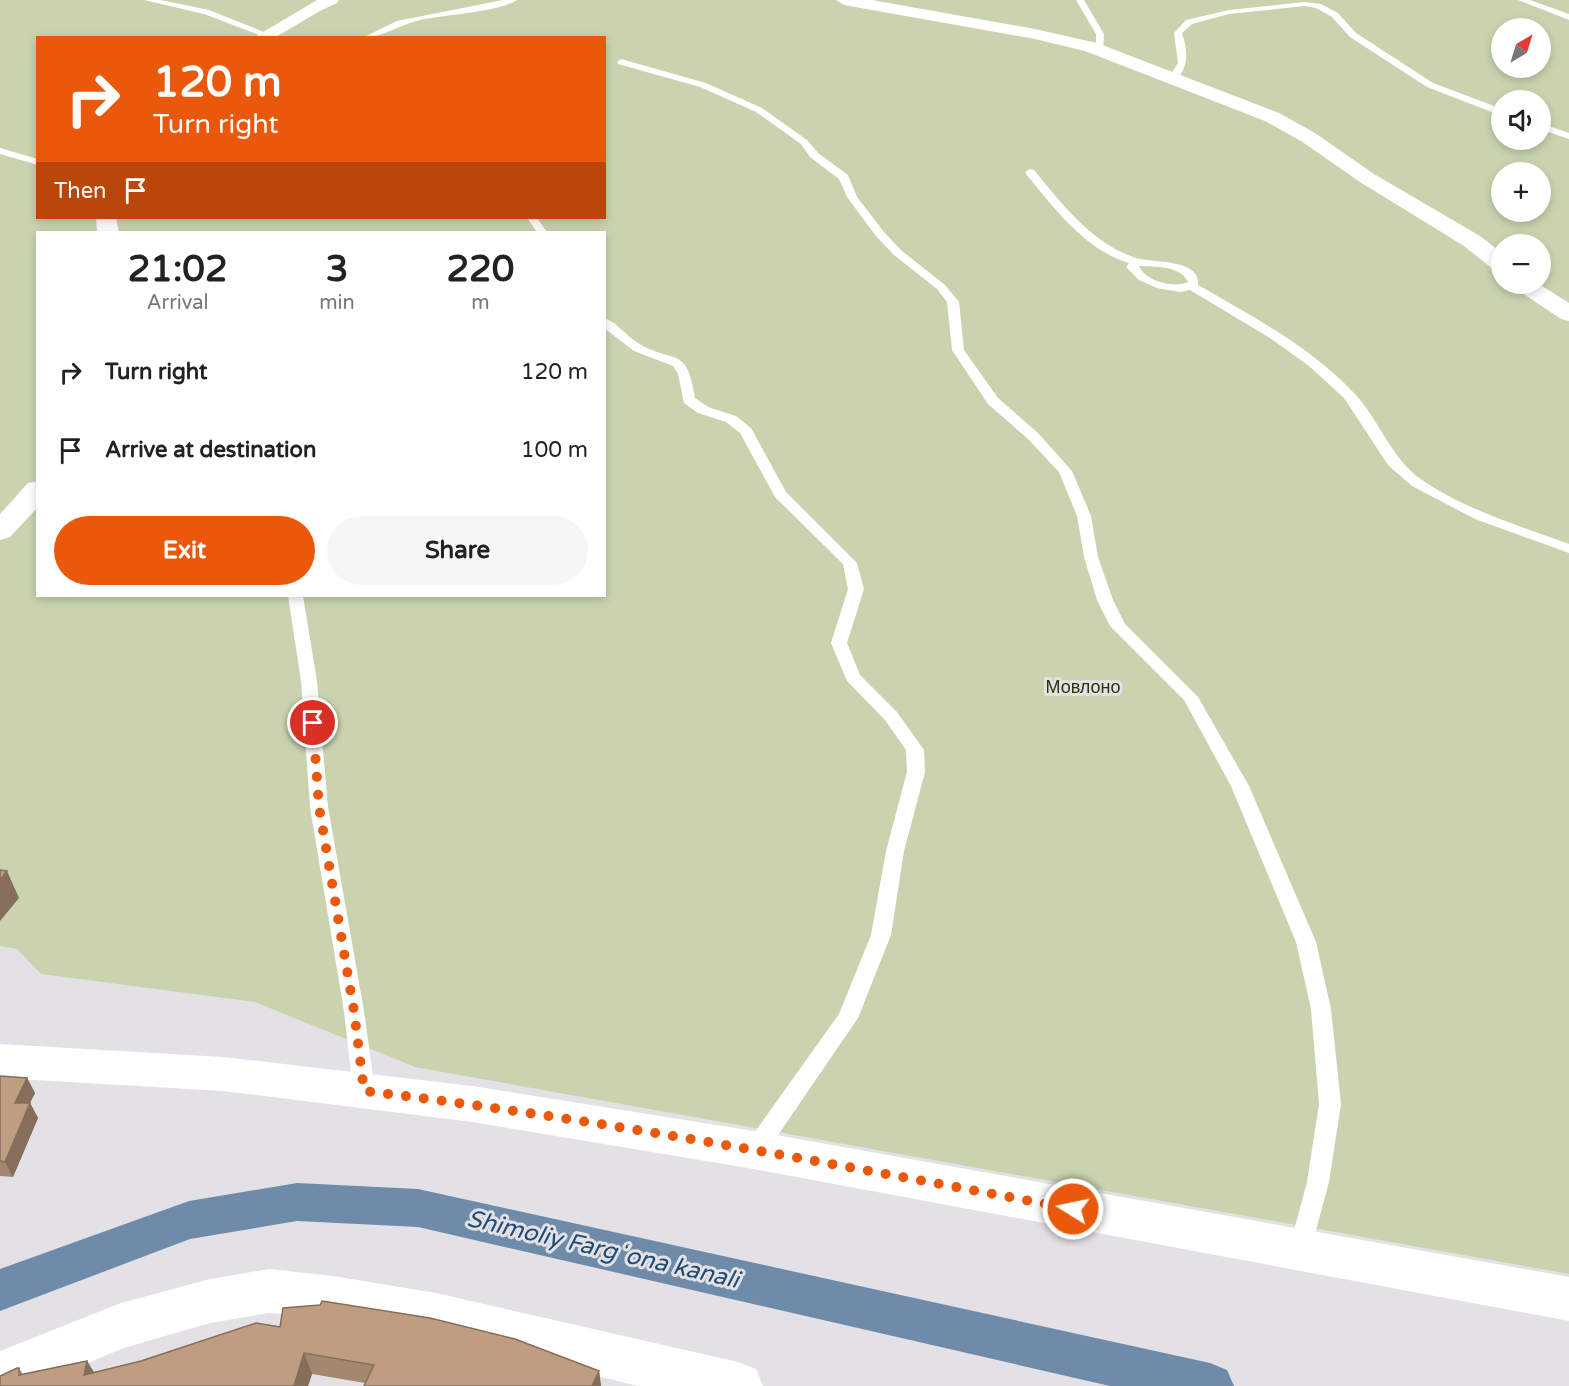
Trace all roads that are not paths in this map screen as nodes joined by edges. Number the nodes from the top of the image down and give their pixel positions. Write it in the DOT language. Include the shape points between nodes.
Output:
graph roads {
  1 [pos="148,0"];
  2 [pos="331,0"];
  3 [pos="513,0"];
  4 [pos="844,0"];
  5 [pos="1080,0"];
  6 [pos="1522,0"];
  7 [pos="1314,2"];
  8 [pos="1569,17"];
  9 [pos="263,36"];
  10 [pos="369,36"];
  11 [pos="1100,50"];
  12 [pos="621,62"];
  13 [pos="1173,79"];
  14 [pos="1491,109"];
  15 [pos="1551,130"];
  16 [pos="1569,136"];
  17 [pos="0,151"];
  18 [pos="36,161"];
  19 [pos="1030,172"];
  20 [pos="1491,256"];
  21 [pos="1135,263"];
  22 [pos="1192,286"];
  23 [pos="1536,294"];
  24 [pos="1569,314"];
  25 [pos="606,323"];
  26 [pos="36,491"];
  27 [pos="0,531"];
  28 [pos="1569,549"];
  29 [pos="294,597"];
  30 [pos="0,1061"];
  31 [pos="364,1091"];
  32 [pos="754,1150"];
  33 [pos="1300,1250"];
  34 [pos="1569,1299"];
  35 [pos="0,1375"];
  36 [pos="683,1381"];
  37 [pos="738,1386"];
  1 -- 9 [label="lane" via="208,9"];
  2 -- 9 [label="street"];
  3 -- 10 [label="lane" via="405,21"];
  4 -- 11 [label="street" via="1035,34"];
  5 -- 11 [label="lane" via="1096,23"];
  6 -- 8 [label="lane"];
  7 -- 13 [label="lane" via="1229,12 1189,22 1178,33 1183,64"];
  7 -- 14 [label="lane" via="1329,10 1353,35 1430,85"];
  11 -- 13 [label="street"];
  12 -- 33 [label="lane" via="703,85 759,110 844,177 852,196 880,234 941,286 953,302 958,350 993,401 1065,471 1084,516 1091,557 1118,626 1190,697 1240,786 1306,942 1321,1009 1330,1104 1318,1182"];
  13 -- 20 [label="street" via="1272,117 1308,137"];
  15 -- 16 [label="lane"];
  17 -- 18 [label="lane"];
  19 -- 21 [label="lane" via="1069,220 1100,246"];
  21 -- 22 [label="lane" via="1158,263 1182,270 1194,280"];
  21 -- 22 [label="lane" via="1134,271 1154,282 1176,288"];
  22 -- 28 [label="lane" via="1267,330 1350,396 1400,470 1434,494"];
  23 -- 24 [label="street"];
  25 -- 32 [label="lane" via="640,350 680,365 689,400 703,410 731,419 746,431 780,494 850,563 856,589 839,643 853,677 891,716 915,750 916,772 895,851 880,935 848,1018"];
  26 -- 27 [label="street"];
  29 -- 31 [label="lane" via="309,681 319,807"];
  30 -- 31 [label="street" via="223,1074"];
  31 -- 32 [label="street" via="471,1104"];
  32 -- 33 [label="street"];
  33 -- 34 [label="street"];
  35 -- 36 [label="street" via="121,1326 210,1301 269,1291 436,1315"];
  36 -- 37 [label="street"];
}
